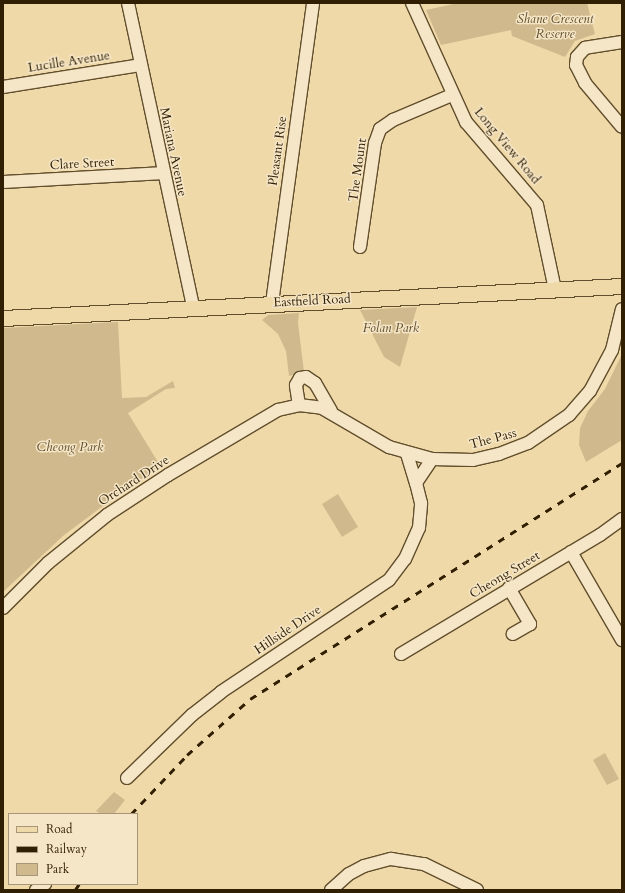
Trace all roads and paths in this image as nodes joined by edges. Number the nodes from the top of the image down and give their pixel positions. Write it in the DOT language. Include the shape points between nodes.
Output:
graph roads {
  1 [pos="128,3"];
  2 [pos="313,3"];
  3 [pos="412,3"];
  4 [pos="622,42"];
  5 [pos="140,65"];
  6 [pos="3,87"];
  7 [pos="452,95"];
  8 [pos="622,127"];
  9 [pos="164,173"];
  10 [pos="3,182"];
  11 [pos="360,247"];
  12 [pos="622,288"];
  13 [pos="555,290"];
  14 [pos="272,303"];
  15 [pos="193,307"];
  16 [pos="622,309"];
  17 [pos="3,318"];
  18 [pos="299,405"];
  19 [pos="331,411"];
  20 [pos="407,454"];
  21 [pos="432,459"];
  22 [pos="416,483"];
  23 [pos="622,519"];
  24 [pos="571,552"];
  25 [pos="510,588"];
  26 [pos="3,608"];
  27 [pos="514,634"];
  28 [pos="622,640"];
  29 [pos="401,654"];
  30 [pos="127,778"];
  31 [pos="331,890"];
  32 [pos="477,890"];
  1 -- 5 [label="street, Mariana Avenue"];
  2 -- 14 [label="street, Pleasant Rise"];
  3 -- 7 [label="street, Long View Road"];
  4 -- 8 [label="street" via="585,48 577,57 576,65 585,83"];
  5 -- 6 [label="street, Lucille Avenue"];
  5 -- 9 [label="street, Mariana Avenue"];
  7 -- 11 [label="street, The Mount" via="380,129 375,143"];
  7 -- 13 [label="street, Long View Road" via="466,122 537,205"];
  9 -- 10 [label="street, Clare Street"];
  9 -- 15 [label="street, Mariana Avenue"];
  12 -- 13 [label="main road, Eastfield Road"];
  13 -- 14 [label="main road, Eastfield Road"];
  14 -- 15 [label="main road, Eastfield Road"];
  15 -- 17 [label="main road, Eastfield Road"];
  16 -- 21 [label="street, The Pass" via="617,337 601,375 580,403 554,428 528,444 499,454 468,460"];
  18 -- 19 [label="street, The Pass"];
  18 -- 19 [label="street, The Pass" via="296,385 300,378 306,377 315,383"];
  18 -- 26 [label="street, Orchard Drive" via="278,410 256,422 113,511 48,563"];
  19 -- 20 [label="street, The Pass" via="374,440"];
  20 -- 21 [label="street, The Pass"];
  20 -- 22 [label="street, Hillside Drive"];
  21 -- 22 [label="street"];
  22 -- 30 [label="street, Hillside Drive" via="422,509 419,528 405,559 389,580 221,692 192,715"];
  23 -- 24 [label="street, Cheong Street"];
  24 -- 25 [label="street, Cheong Street"];
  24 -- 28 [label="street"];
  25 -- 27 [label="street" via="530,624"];
  25 -- 29 [label="street, Cheong Street"];
  31 -- 32 [label="street" via="349,874 364,866 391,859 424,864"];
}
